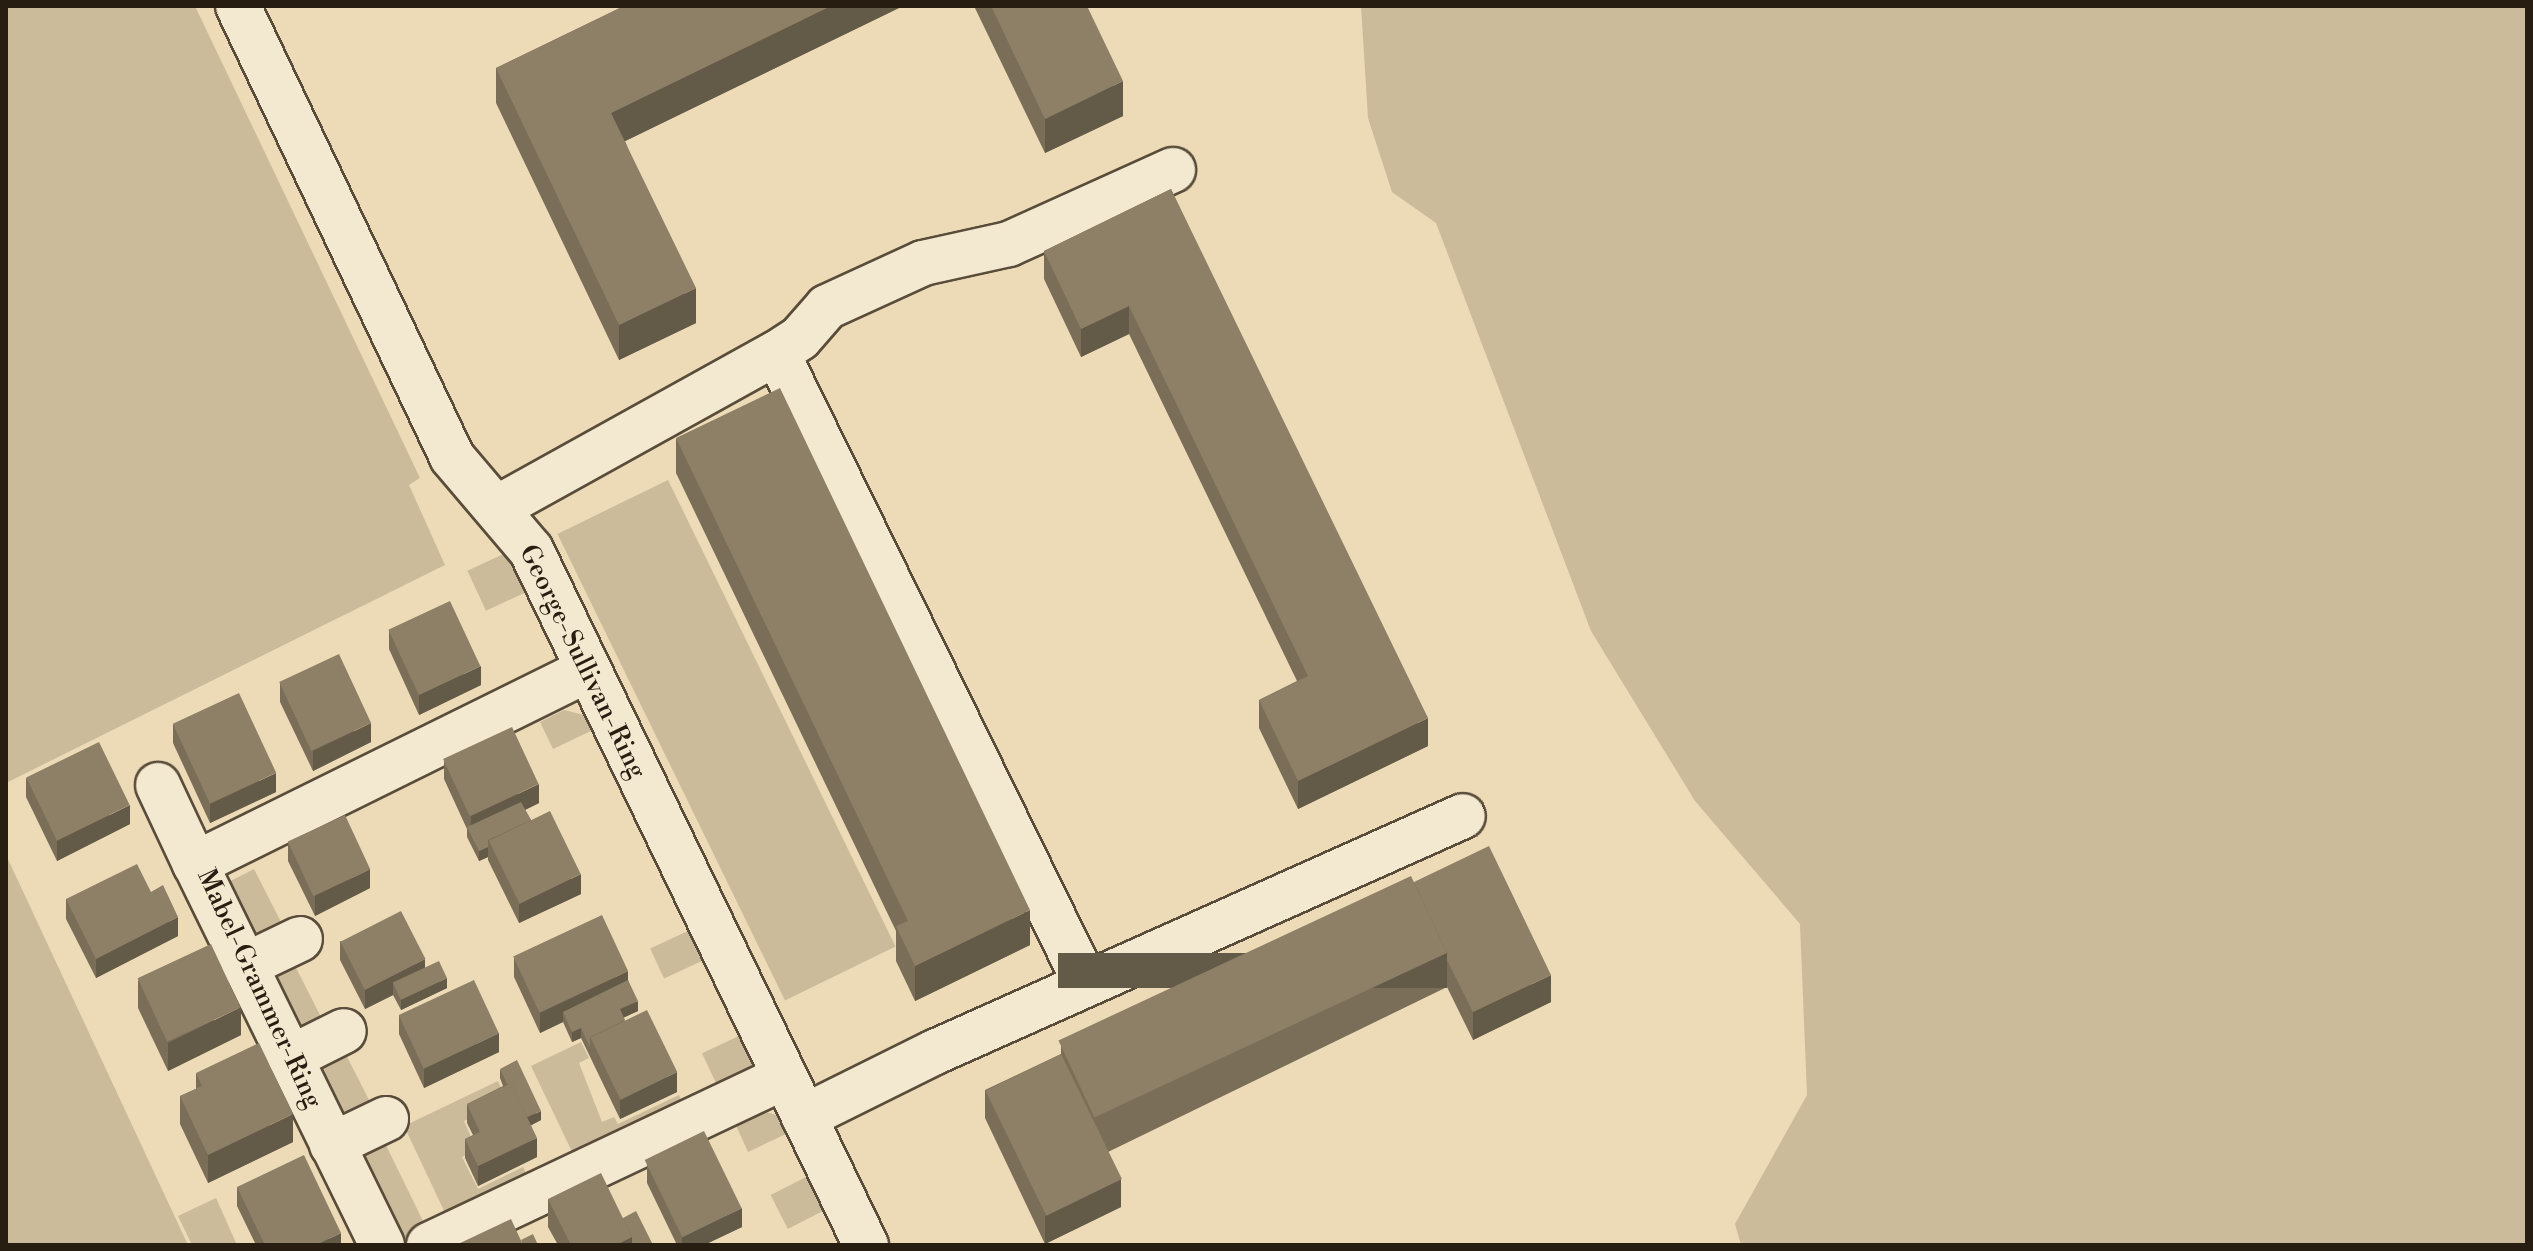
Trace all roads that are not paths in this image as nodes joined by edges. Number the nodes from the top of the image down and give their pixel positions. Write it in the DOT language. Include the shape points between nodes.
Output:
graph roads {
  1 [pos="238,6"];
  2 [pos="1173,170"];
  3 [pos="777,353"];
  4 [pos="497,508"];
  5 [pos="587,670"];
  6 [pos="158,785"];
  7 [pos="1463,816"];
  8 [pos="195,864"];
  9 [pos="300,939"];
  10 [pos="244,966"];
  11 [pos="1086,984"];
  12 [pos="344,1031"];
  13 [pos="290,1058"];
  14 [pos="784,1077"];
  15 [pos="804,1117"];
  16 [pos="386,1119"];
  17 [pos="332,1145"];
  18 [pos="382,1245"];
  19 [pos="429,1245"];
  20 [pos="866,1245"];
  1 -- 4 [label="street, George-Sullivan-Ring" via="452,457"];
  2 -- 3 [label="street" via="1009,244 923,263 827,307 800,338"];
  3 -- 4 [label="street"];
  3 -- 11 [label="street"];
  4 -- 5 [label="street, George-Sullivan-Ring" via="531,550"];
  5 -- 8 [label="street, Mabel-Grammer-Ring"];
  5 -- 14 [label="street, George-Sullivan-Ring"];
  6 -- 8 [label="street"];
  7 -- 11 [label="street"];
  8 -- 10 [label="street, Mabel-Grammer-Ring"];
  9 -- 10 [label="street"];
  10 -- 13 [label="street, Mabel-Grammer-Ring"];
  11 -- 15 [label="street"];
  12 -- 13 [label="street"];
  13 -- 17 [label="street, Mabel-Grammer-Ring"];
  14 -- 15 [label="street, George-Sullivan-Ring"];
  14 -- 19 [label="street"];
  15 -- 20 [label="street, George-Sullivan-Ring"];
  16 -- 17 [label="street"];
  17 -- 18 [label="street, Mabel-Grammer-Ring"];
}
